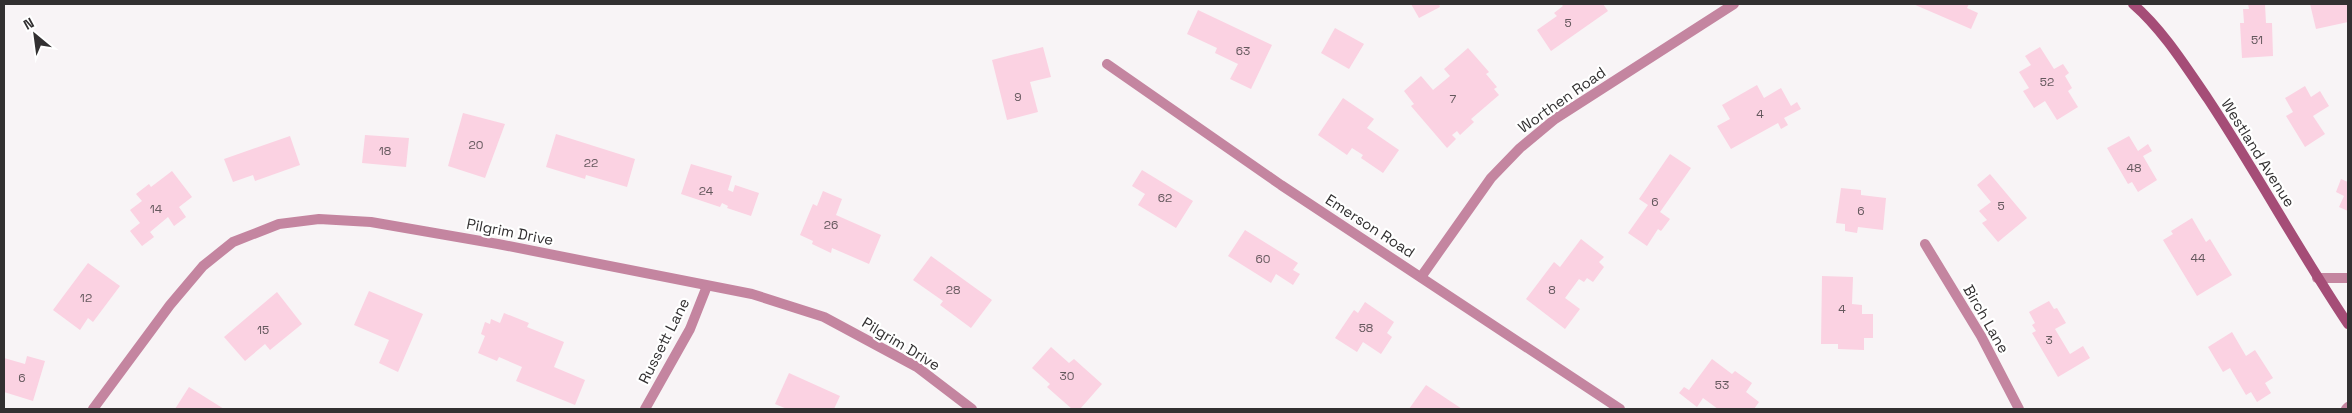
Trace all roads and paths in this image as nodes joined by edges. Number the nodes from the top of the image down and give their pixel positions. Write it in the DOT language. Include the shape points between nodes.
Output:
graph roads {
  1 [pos="1734,4"];
  2 [pos="2133,4"];
  3 [pos="1107,64"];
  4 [pos="1925,244"];
  5 [pos="1421,277"];
  6 [pos="2317,278"];
  7 [pos="2348,278"];
  8 [pos="707,286"];
  9 [pos="2348,324"];
  10 [pos="93,409"];
  11 [pos="645,409"];
  12 [pos="972,409"];
  13 [pos="1620,409"];
  14 [pos="2019,409"];
  1 -- 5 [label="street, Worthen Road" via="1555,120 1520,148 1491,178"];
  2 -- 6 [label="street, Westland Avenue" via="2188,69 2240,147"];
  3 -- 5 [label="street, Emerson Road"];
  4 -- 14 [label="street, Birch Lane" via="1981,336"];
  5 -- 13 [label="street, Emerson Road"];
  6 -- 7 [label="street"];
  6 -- 9 [label="street, Westland Avenue"];
  8 -- 10 [label="street, Pilgrim Drive" via="371,222 319,219 279,224 233,242 203,266"];
  8 -- 11 [label="street, Russett Lane" via="690,329"];
  8 -- 12 [label="street, Pilgrim Drive" via="752,294 824,318 916,367"];
}
